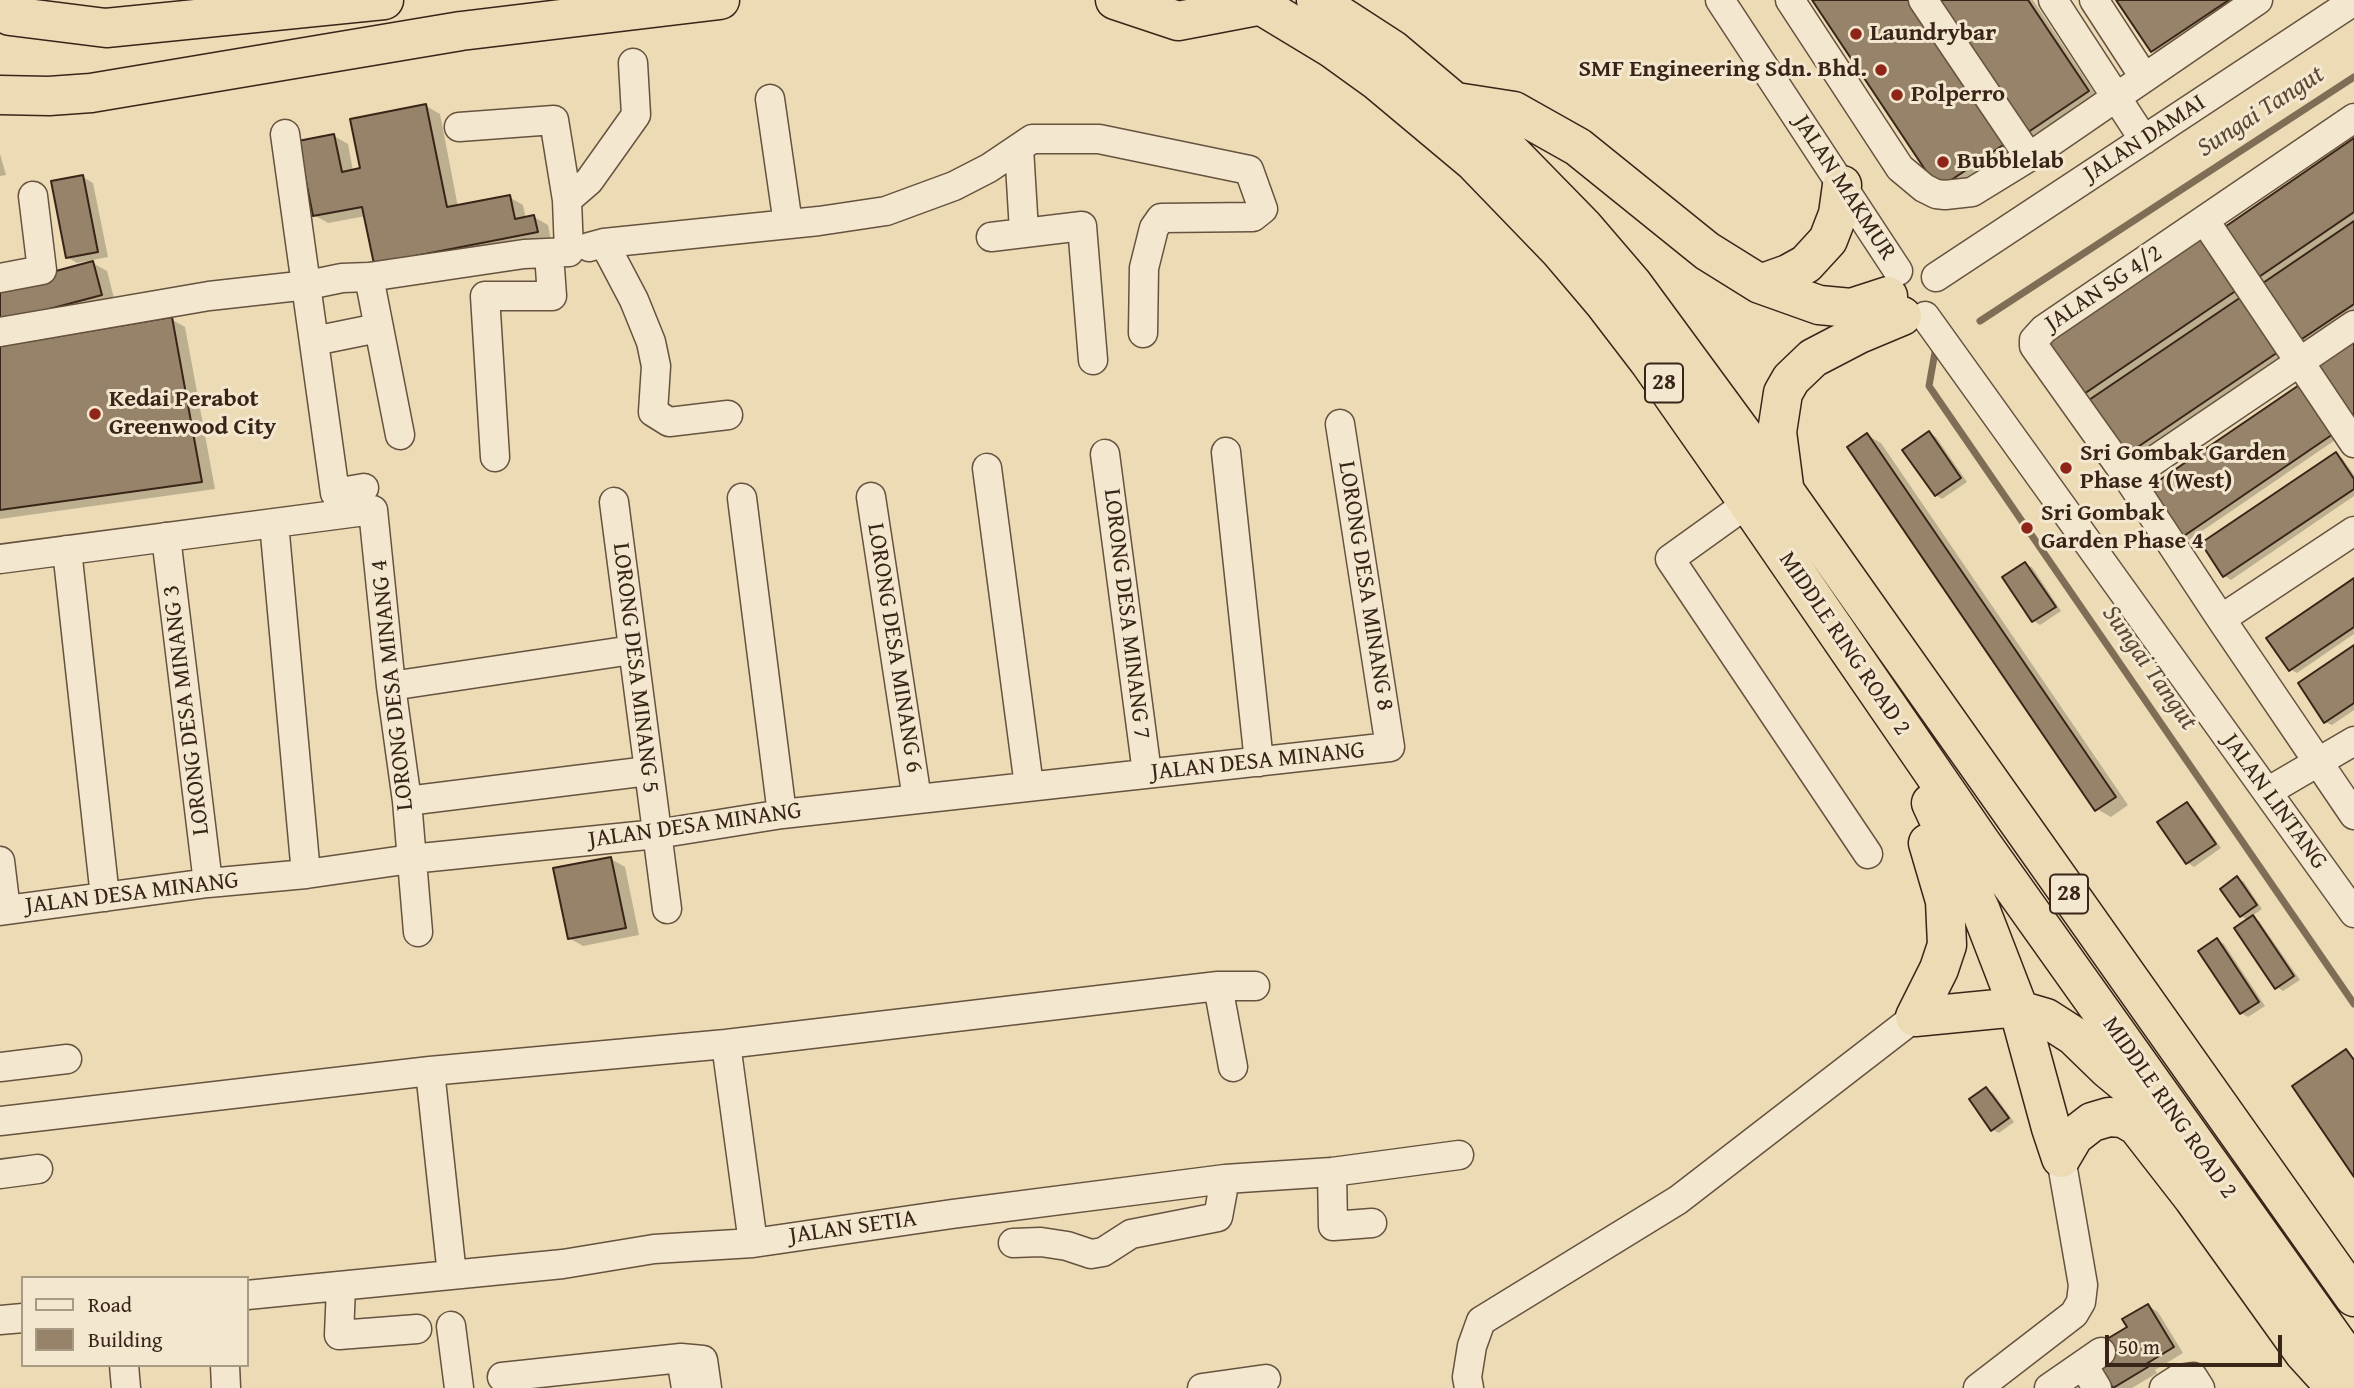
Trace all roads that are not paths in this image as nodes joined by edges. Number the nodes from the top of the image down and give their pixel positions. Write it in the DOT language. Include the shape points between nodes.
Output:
graph roads {
  1 [pos="101,0"];
  2 [pos="384,0"];
  3 [pos="720,0"];
  4 [pos="1115,0"];
  5 [pos="1316,0"];
  6 [pos="1720,0"];
  7 [pos="1790,0"];
  8 [pos="1923,0"];
  9 [pos="2053,0"];
  10 [pos="2094,0"];
  11 [pos="2258,0"];
  12 [pos="2354,1"];
  13 [pos="1257,2"];
  14 [pos="5,16"];
  15 [pos="633,63"];
  16 [pos="2144,77"];
  17 [pos="0,95"];
  18 [pos="2117,97"];
  19 [pos="770,99"];
  20 [pos="1456,102"];
  21 [pos="2354,118"];
  22 [pos="459,127"];
  23 [pos="285,134"];
  24 [pos="2144,140"];
  25 [pos="1019,148"];
  26 [pos="2029,157"];
  27 [pos="1842,185"];
  28 [pos="33,196"];
  29 [pos="567,200"];
  30 [pos="2205,221"];
  31 [pos="788,224"];
  32 [pos="1024,231"];
  33 [pos="991,237"];
  34 [pos="604,243"];
  35 [pos="559,253"];
  36 [pos="369,277"];
  37 [pos="1936,277"];
  38 [pos="0,278"];
  39 [pos="1760,284"];
  40 [pos="308,285"];
  41 [pos="1903,300"];
  42 [pos="2354,325"];
  43 [pos="378,328"];
  44 [pos="0,332"];
  45 [pos="1143,333"];
  46 [pos="314,341"];
  47 [pos="1093,360"];
  48 [pos="2300,360"];
  49 [pos="728,415"];
  50 [pos="1340,424"];
  51 [pos="400,435"];
  52 [pos="2354,443"];
  53 [pos="1226,452"];
  54 [pos="1105,454"];
  55 [pos="495,457"];
  56 [pos="987,468"];
  57 [pos="2128,478"];
  58 [pos="1784,490"];
  59 [pos="871,497"];
  60 [pos="742,498"];
  61 [pos="369,499"];
  62 [pos="614,502"];
  63 [pos="1748,503"];
  64 [pos="274,523"];
  65 [pos="2354,531"];
  66 [pos="166,537"];
  67 [pos="67,550"];
  68 [pos="0,559"];
  69 [pos="2221,619"];
  70 [pos="632,650"];
  71 [pos="391,686"];
  72 [pos="1889,712"];
  73 [pos="2354,741"];
  74 [pos="1390,747"];
  75 [pos="1259,762"];
  76 [pos="2318,762"];
  77 [pos="648,771"];
  78 [pos="1147,774"];
  79 [pos="1029,786"];
  80 [pos="2267,792"];
  81 [pos="917,799"];
  82 [pos="407,801"];
  83 [pos="782,814"];
  84 [pos="2354,816"];
  85 [pos="657,834"];
  86 [pos="1868,854"];
  87 [pos="411,859"];
  88 [pos="0,861"];
  89 [pos="306,874"];
  90 [pos="208,883"];
  91 [pos="105,897"];
  92 [pos="667,909"];
  93 [pos="3,910"];
  94 [pos="2354,913"];
  95 [pos="418,932"];
  96 [pos="1218,986"];
  97 [pos="1255,986"];
  98 [pos="2018,1007"];
  99 [pos="1915,1017"];
  100 [pos="726,1044"];
  101 [pos="67,1059"];
  102 [pos="0,1067"];
  103 [pos="1233,1067"];
  104 [pos="430,1071"];
  105 [pos="0,1121"];
  106 [pos="2190,1138"];
  107 [pos="1459,1155"];
  108 [pos="2062,1158"];
  109 [pos="38,1169"];
  110 [pos="1332,1172"];
  111 [pos="0,1174"];
  112 [pos="1224,1179"];
  113 [pos="1372,1223"];
  114 [pos="753,1243"];
  115 [pos="1013,1243"];
  116 [pos="452,1275"];
  117 [pos="341,1287"];
  118 [pos="248,1296"];
  119 [pos="2354,1297"];
  120 [pos="21,1318"];
  121 [pos="0,1320"];
  122 [pos="451,1325"];
  123 [pos="417,1329"];
  124 [pos="692,1359"];
  125 [pos="124,1367"];
  126 [pos="225,1367"];
  127 [pos="2354,1367"];
  128 [pos="2094,1368"];
  129 [pos="586,1378"];
  130 [pos="1266,1379"];
  131 [pos="503,1383"];
  132 [pos="459,1386"];
  133 [pos="126,1388"];
  134 [pos="226,1388"];
  135 [pos="686,1388"];
  136 [pos="707,1388"];
  137 [pos="1202,1388"];
  138 [pos="1469,1388"];
  139 [pos="1978,1388"];
  140 [pos="2049,1388"];
  141 [pos="2164,1388"];
  142 [pos="2200,1388"];
  143 [pos="2336,1388"];
  1 -- 14 [label="highway"];
  2 -- 14 [label="highway" via="106,28"];
  3 -- 17 [label="highway" via="461,31 92,93"];
  4 -- 13 [label="highway" via="1178,21"];
  5 -- 20 [label="highway, MIDDLE RING ROAD 2 / 28" via="1393,50"];
  6 -- 27 [label="street, JALAN MAKMUR"];
  7 -- 26 [label="street" via="1900,168 1924,188 1936,194 1972,192"];
  8 -- 26 [label="street"];
  9 -- 18 [label="street"];
  10 -- 16 [label="street"];
  11 -- 16 [label="street"];
  12 -- 24 [label="street, JALAN DAMAI"];
  13 -- 63 [label="highway, MIDDLE RING ROAD 2 / 28" via="1376,80 1474,162 1604,303"];
  15 -- 29 [label="street" via="636,115 589,180"];
  16 -- 18 [label="street"];
  18 -- 24 [label="street"];
  18 -- 26 [label="street"];
  19 -- 31 [label="street"];
  20 -- 39 [label="highway" via="1514,111 1578,147 1707,251"];
  20 -- 58 [label="highway, MIDDLE RING ROAD 2 / 28" via="1539,179 1632,283"];
  21 -- 30 [label="street, JALAN SG 4/2"];
  22 -- 29 [label="street" via="554,120"];
  23 -- 40 [label="street"];
  24 -- 37 [label="street, JALAN DAMAI"];
  25 -- 31 [label="street" via="954,186 886,211"];
  25 -- 32 [label="street"];
  25 -- 45 [label="street" via="1032,139 1099,139 1249,170 1263,209 1253,217 1161,218 1154,228 1144,268"];
  27 -- 39 [label="highway" via="1828,240 1806,264"];
  27 -- 41 [label="street, JALAN MAKMUR"];
  28 -- 38 [label="street" via="42,270"];
  29 -- 35 [label="street"];
  30 -- 48 [label="street"];
  30 -- 57 [label="street, JALAN SG 4/2" via="2034,340"];
  31 -- 34 [label="street"];
  32 -- 33 [label="street"];
  32 -- 47 [label="street" via="1082,226"];
  34 -- 35 [label="street"];
  34 -- 49 [label="street" via="650,342 656,366 653,412 669,422"];
  35 -- 36 [label="street"];
  35 -- 55 [label="street" via="552,296 485,296"];
  36 -- 40 [label="street"];
  36 -- 43 [label="street"];
  37 -- 41 [label="street" via="1914,266"];
  37 -- 41 [label="street" via="1940,292 1936,307"];
  39 -- 41 [label="highway" via="1819,305 1851,308"];
  40 -- 44 [label="street" via="209,296"];
  40 -- 46 [label="street"];
  41 -- 58 [label="highway" via="1859,334 1813,358 1791,379 1783,393 1777,432"];
  41 -- 80 [label="street, JALAN LINTANG"];
  42 -- 48 [label="street"];
  43 -- 46 [label="street"];
  43 -- 51 [label="street"];
  46 -- 61 [label="street" via="335,493"];
  48 -- 52 [label="street"];
  48 -- 57 [label="street"];
  50 -- 74 [label="street, LORONG DESA MINANG 8"];
  53 -- 75 [label="street"];
  54 -- 78 [label="street, LORONG DESA MINANG 7"];
  56 -- 79 [label="street"];
  57 -- 69 [label="street, JALAN SG 4/2"];
  58 -- 119 [label="highway, MIDDLE RING ROAD 2 / 28"];
  59 -- 81 [label="street, LORONG DESA MINANG 6"];
  60 -- 83 [label="street"];
  61 -- 64 [label="street"];
  61 -- 71 [label="street, LORONG DESA MINANG 4"];
  62 -- 70 [label="street, LORONG DESA MINANG 5"];
  63 -- 72 [label="highway, MIDDLE RING ROAD 2 / 28"];
  63 -- 86 [label="street" via="1670,559"];
  64 -- 66 [label="street"];
  64 -- 89 [label="street"];
  65 -- 69 [label="street"];
  66 -- 67 [label="street"];
  66 -- 90 [label="street, LORONG DESA MINANG 3"];
  67 -- 68 [label="street"];
  67 -- 91 [label="street"];
  69 -- 76 [label="street, JALAN SG 4/2"];
  70 -- 71 [label="street"];
  70 -- 77 [label="street, LORONG DESA MINANG 5"];
  71 -- 82 [label="street, LORONG DESA MINANG 4"];
  72 -- 98 [label="highway" via="1981,911"];
  72 -- 99 [label="highway" via="1945,901 1947,945"];
  72 -- 106 [label="highway, MIDDLE RING ROAD 2 / 28"];
  73 -- 76 [label="street"];
  74 -- 75 [label="street, JALAN DESA MINANG"];
  75 -- 78 [label="street, JALAN DESA MINANG"];
  76 -- 80 [label="street"];
  76 -- 84 [label="street, JALAN SG 4/2"];
  77 -- 82 [label="street"];
  77 -- 85 [label="street, LORONG DESA MINANG 5"];
  78 -- 79 [label="street, JALAN DESA MINANG"];
  79 -- 81 [label="street, JALAN DESA MINANG"];
  80 -- 94 [label="street, JALAN LINTANG"];
  81 -- 83 [label="street, JALAN DESA MINANG"];
  82 -- 87 [label="street, LORONG DESA MINANG 4"];
  83 -- 85 [label="street, JALAN DESA MINANG"];
  85 -- 87 [label="street, JALAN DESA MINANG"];
  85 -- 92 [label="street, LORONG DESA MINANG 5"];
  87 -- 89 [label="street, JALAN DESA MINANG"];
  87 -- 95 [label="street, LORONG DESA MINANG 4"];
  88 -- 93 [label="street"];
  89 -- 90 [label="street, JALAN DESA MINANG"];
  90 -- 91 [label="street, JALAN DESA MINANG"];
  91 -- 93 [label="street, JALAN DESA MINANG"];
  96 -- 97 [label="street"];
  96 -- 100 [label="street"];
  96 -- 103 [label="street"];
  98 -- 99 [label="highway"];
  98 -- 106 [label="highway" via="2074,1036"];
  98 -- 108 [label="highway"];
  99 -- 138 [label="street" via="1678,1200 1481,1321 1472,1346"];
  100 -- 104 [label="street"];
  100 -- 114 [label="street"];
  101 -- 102 [label="street"];
  104 -- 105 [label="street"];
  104 -- 116 [label="street"];
  106 -- 127 [label="highway, MIDDLE RING ROAD 2 / 28"];
  107 -- 110 [label="street, JALAN SETIA"];
  108 -- 139 [label="street" via="2081,1302 2074,1314"];
  108 -- 143 [label="highway" via="2074,1136 2092,1122 2123,1118 2137,1126 2304,1353"];
  109 -- 111 [label="street"];
  110 -- 112 [label="street, JALAN SETIA"];
  110 -- 113 [label="street" via="1333,1226"];
  112 -- 114 [label="street, JALAN SETIA"];
  112 -- 115 [label="street" via="1218,1217 1131,1234 1103,1252 1091,1254 1041,1242"];
  114 -- 116 [label="street, JALAN SETIA" via="654,1249"];
  116 -- 117 [label="street, JALAN SETIA"];
  117 -- 118 [label="street, JALAN SETIA"];
  117 -- 123 [label="street" via="339,1335"];
  120 -- 121 [label="street"];
  122 -- 132 [label="street"];
  124 -- 129 [label="street"];
  124 -- 135 [label="street"];
  124 -- 136 [label="street"];
  125 -- 133 [label="street"];
  126 -- 134 [label="street"];
  128 -- 140 [label="street"];
  129 -- 131 [label="street"];
  130 -- 137 [label="street"];
  131 -- 132 [label="street"];
  141 -- 142 [label="street" via="2193,1377"];
}
